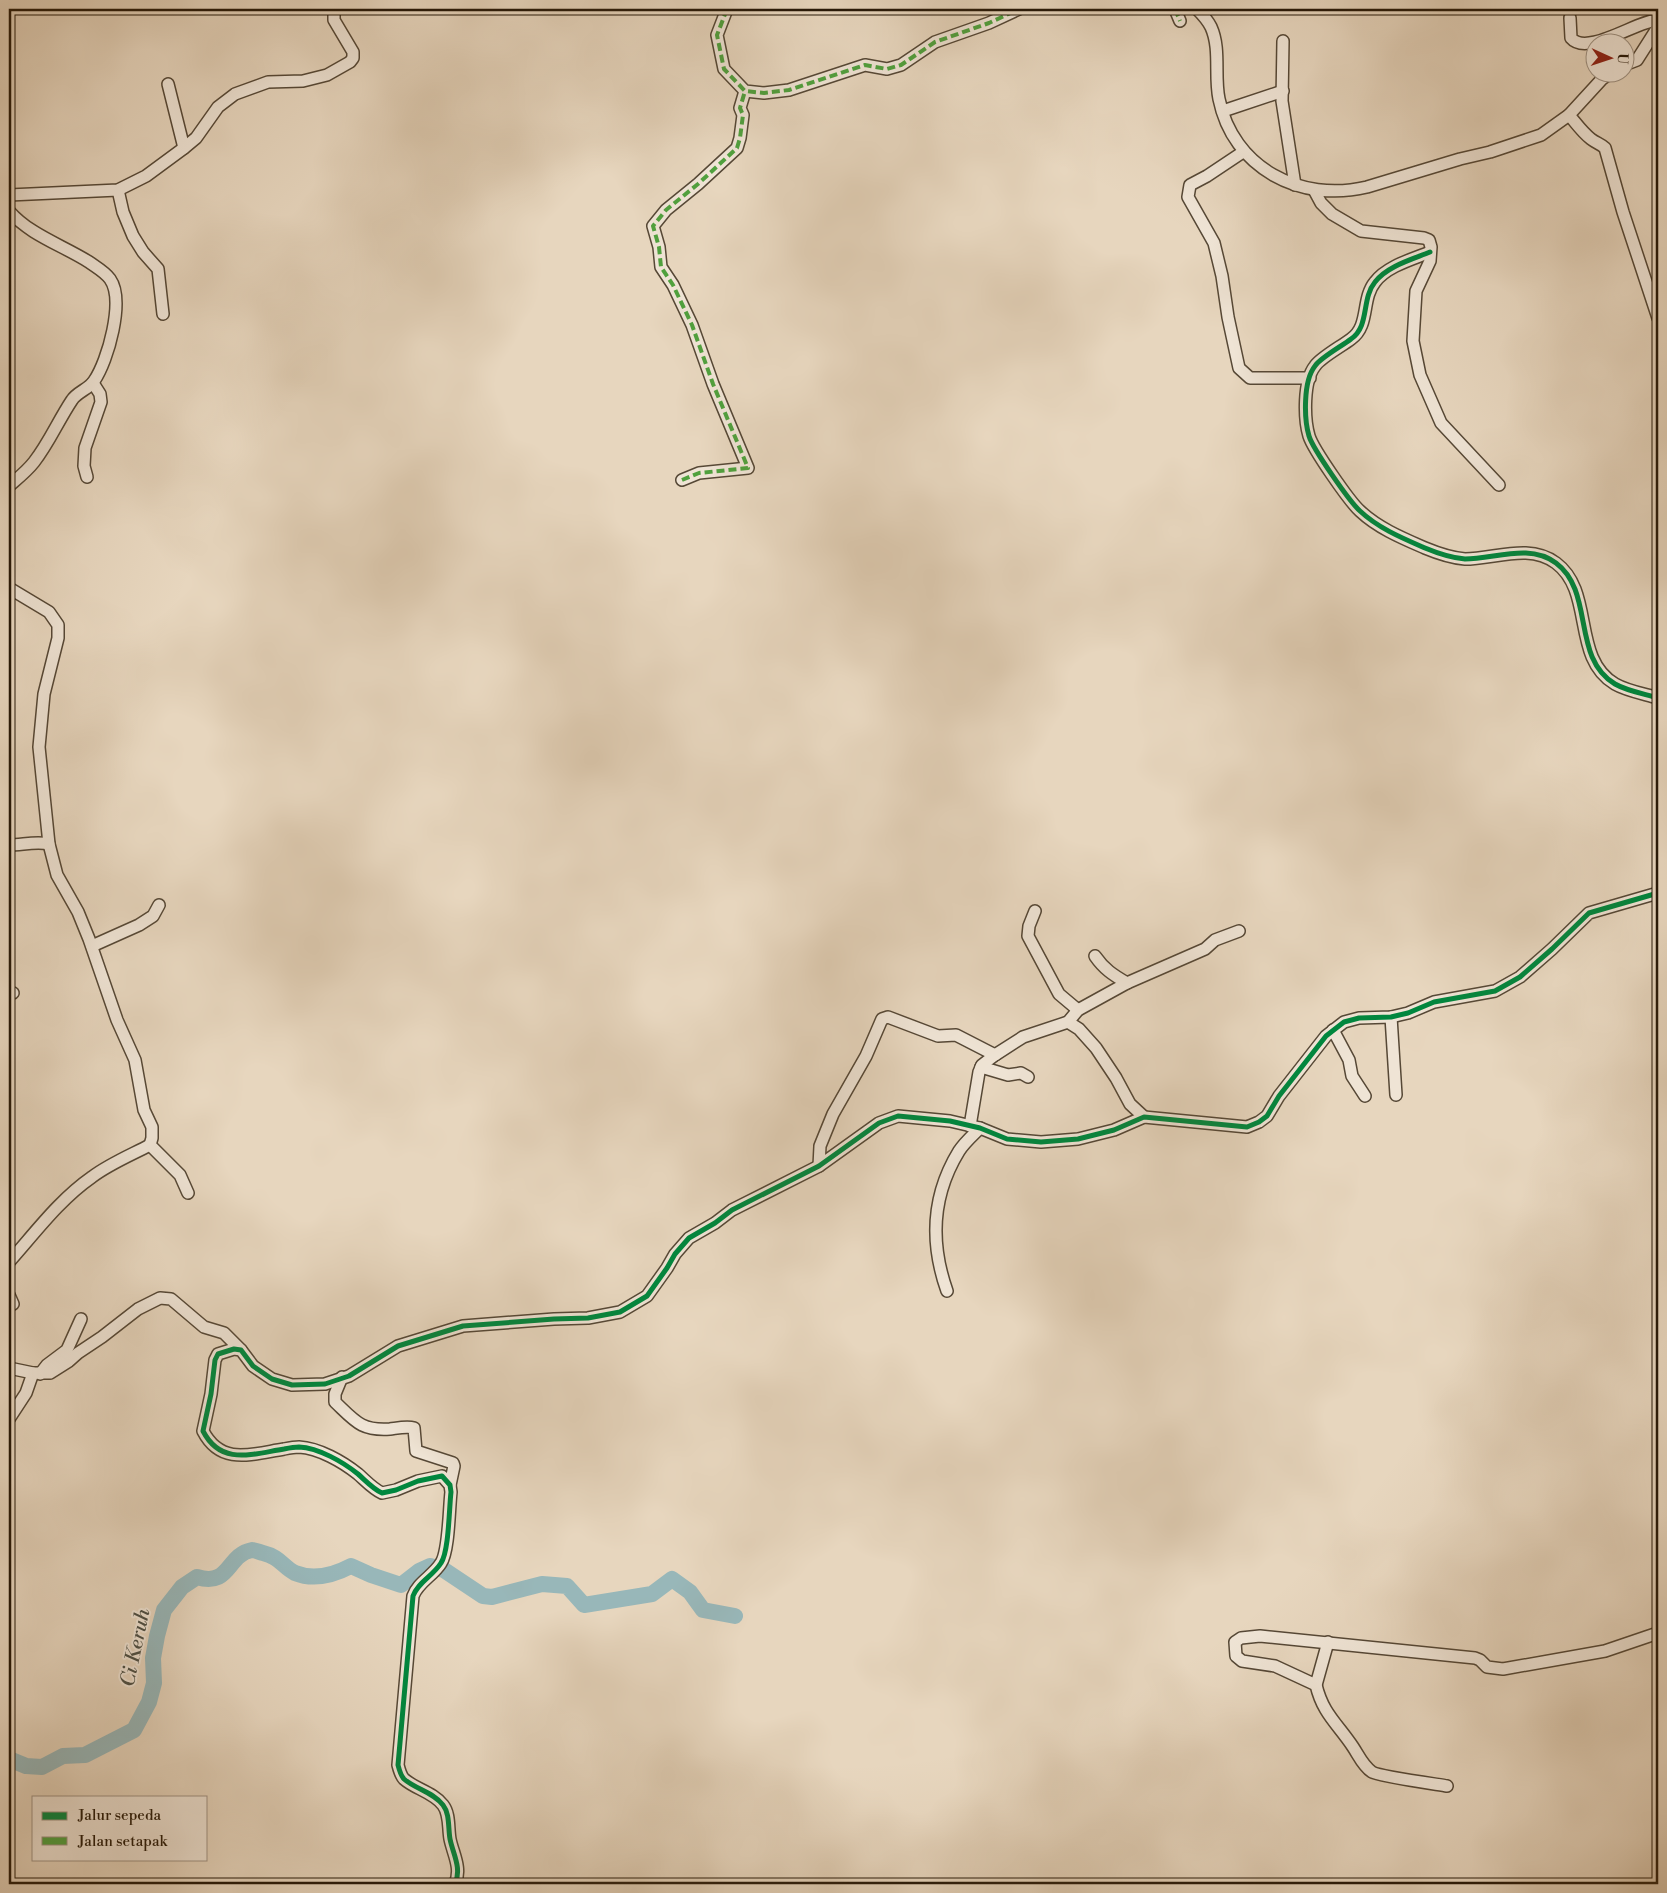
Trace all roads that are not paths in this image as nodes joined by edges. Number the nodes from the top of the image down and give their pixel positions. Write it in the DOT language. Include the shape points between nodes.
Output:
graph roads {
  1 [pos="334,9"];
  2 [pos="726,9"];
  3 [pos="1020,9"];
  4 [pos="1175,9"];
  5 [pos="1197,9"];
  6 [pos="1570,18"];
  7 [pos="1658,20"];
  8 [pos="1180,21"];
  9 [pos="1658,27"];
  10 [pos="1283,41"];
  11 [pos="1634,61"];
  12 [pos="1599,82"];
  13 [pos="168,84"];
  14 [pos="745,91"];
  15 [pos="1282,91"];
  16 [pos="1223,111"];
  17 [pos="1569,115"];
  18 [pos="184,148"];
  19 [pos="1243,152"];
  20 [pos="1295,185"];
  21 [pos="118,190"];
  22 [pos="1314,190"];
  23 [pos="9,195"];
  24 [pos="9,211"];
  25 [pos="1430,252"];
  26 [pos="163,314"];
  27 [pos="1658,318"];
  28 [pos="1310,378"];
  29 [pos="93,383"];
  30 [pos="87,477"];
  31 [pos="682,480"];
  32 [pos="1499,485"];
  33 [pos="9,486"];
  34 [pos="9,588"];
  35 [pos="1658,698"];
  36 [pos="49,844"];
  37 [pos="9,845"];
  38 [pos="1658,893"];
  39 [pos="159,905"];
  40 [pos="1035,911"];
  41 [pos="1239,931"];
  42 [pos="92,946"];
  43 [pos="1095,956"];
  44 [pos="1127,983"];
  45 [pos="1078,1010"];
  46 [pos="1391,1017"];
  47 [pos="1068,1022"];
  48 [pos="1333,1030"];
  49 [pos="994,1055"];
  50 [pos="981,1067"];
  51 [pos="1028,1077"];
  52 [pos="1396,1095"];
  53 [pos="1365,1096"];
  54 [pos="1144,1117"];
  55 [pos="975,1127"];
  56 [pos="150,1145"];
  57 [pos="819,1166"];
  58 [pos="188,1193"];
  59 [pos="9,1262"];
  60 [pos="947,1291"];
  61 [pos="81,1319"];
  62 [pos="241,1350"];
  63 [pos="9,1368"];
  64 [pos="36,1373"];
  65 [pos="342,1377"];
  66 [pos="9,1420"];
  67 [pos="450,1485"];
  68 [pos="1658,1633"];
  69 [pos="1328,1642"];
  70 [pos="1316,1685"];
  71 [pos="1447,1786"];
  72 [pos="455,1884"];
  1 -- 18 [label="street" via="334,20 353,52 350,62 327,76 303,81 268,82 235,94 218,107 196,138"];
  2 -- 14 [label="street" via="717,35 720,54 724,69"];
  3 -- 14 [label="street" via="935,42 901,65 887,69 865,66 789,90 764,94"];
  4 -- 8 [label="street"];
  5 -- 16 [label="street" via="1211,26 1214,37"];
  6 -- 7 [label="street" via="1571,38 1586,43 1602,40 1642,22"];
  9 -- 11 [label="street"];
  10 -- 15 [label="street"];
  12 -- 17 [label="street"];
  13 -- 18 [label="street"];
  14 -- 31 [label="street" via="740,108 743,115 737,148 666,210 653,226 661,267 692,325 748,468 699,473"];
  15 -- 16 [label="street"];
  15 -- 20 [label="street"];
  16 -- 19 [label="street"];
  17 -- 22 [label="street" via="1541,135 1490,152 1352,190"];
  17 -- 27 [label="street" via="1582,131 1605,148"];
  18 -- 21 [label="street" via="146,176"];
  19 -- 20 [label="street" via="1278,178"];
  19 -- 28 [label="street" via="1190,185 1188,197 1214,244 1239,368 1250,378"];
  20 -- 22 [label="street"];
  21 -- 23 [label="street"];
  21 -- 26 [label="street" via="133,236 158,269"];
  22 -- 25 [label="street" via="1332,214 1361,231 1424,238 1429,240"];
  24 -- 29 [label="street" via="20,224 101,270 115,288 112,332 104,364"];
  25 -- 28 [label="street" via="1382,274 1373,283 1360,331 1315,366"];
  25 -- 32 [label="street" via="1430,261 1416,291 1413,341 1420,375 1441,423"];
  28 -- 35 [label="street" via="1306,394 1309,436 1358,510 1387,530 1445,555 1476,559 1536,554 1555,562 1570,575 1592,658 1601,674 1616,685"];
  29 -- 30 [label="street" via="101,402 85,448"];
  29 -- 33 [label="street" via="73,398 33,464"];
  34 -- 36 [label="street" via="49,612 58,625 58,638 44,694 40,747"];
  36 -- 37 [label="street"];
  36 -- 42 [label="street" via="57,876 78,912"];
  38 -- 46 [label="street" via="1589,913 1520,977 1495,991 1434,1002"];
  39 -- 42 [label="street" via="153,916 139,925"];
  40 -- 45 [label="street" via="1028,936 1059,994"];
  41 -- 44 [label="street"];
  42 -- 56 [label="street" via="117,1020 135,1060 144,1110 151,1122"];
  43 -- 44 [label="street" via="1111,974"];
  44 -- 45 [label="street"];
  45 -- 47 [label="street"];
  46 -- 48 [label="street" via="1359,1018 1344,1022"];
  46 -- 52 [label="street"];
  47 -- 49 [label="street" via="1023,1037"];
  47 -- 54 [label="street" via="1083,1033 1099,1052 1130,1104"];
  48 -- 53 [label="street" via="1349,1060 1352,1076"];
  48 -- 54 [label="street" via="1259,1122 1247,1127"];
  49 -- 50 [label="street"];
  49 -- 57 [label="street" via="956,1035 938,1036 888,1017 882,1019 866,1056 833,1114 820,1146"];
  50 -- 51 [label="street" via="1008,1075 1022,1073"];
  50 -- 55 [label="street" via="976,1082"];
  54 -- 55 [label="street" via="1114,1130 1062,1141 1007,1140"];
  55 -- 57 [label="street" via="898,1116 879,1123"];
  55 -- 60 [label="street" via="960,1149 937,1211 938,1264"];
  56 -- 58 [label="street" via="180,1175"];
  56 -- 59 [label="street" via="92,1176 48,1215"];
  57 -- 65 [label="street" via="732,1210 689,1238 647,1296 620,1312 588,1318 463,1326 398,1346 349,1376"];
  61 -- 64 [label="street" via="67,1350"];
  62 -- 64 [label="street" via="224,1333 204,1327 171,1300 160,1298 50,1373"];
  62 -- 65 [label="street" via="253,1366 272,1380 292,1385 325,1384"];
  62 -- 67 [label="street" via="234,1348 218,1354 215,1360 202,1431 221,1452 248,1455 299,1447 342,1464 382,1493 442,1476"];
  63 -- 64 [label="street"];
  64 -- 66 [label="street"];
  65 -- 67 [label="street" via="335,1402 365,1427 414,1428 416,1451 453,1463"];
  67 -- 72 [label="street" via="445,1556 413,1596 398,1765 403,1778 444,1806 456,1859 458,1874"];
  68 -- 69 [label="street" via="1605,1651 1503,1669 1487,1667 1475,1658"];
  69 -- 70 [label="street"];
  69 -- 70 [label="street" via="1260,1636 1235,1642 1236,1656 1242,1661 1275,1666"];
  70 -- 71 [label="street" via="1320,1702 1329,1717 1373,1773"];
}
